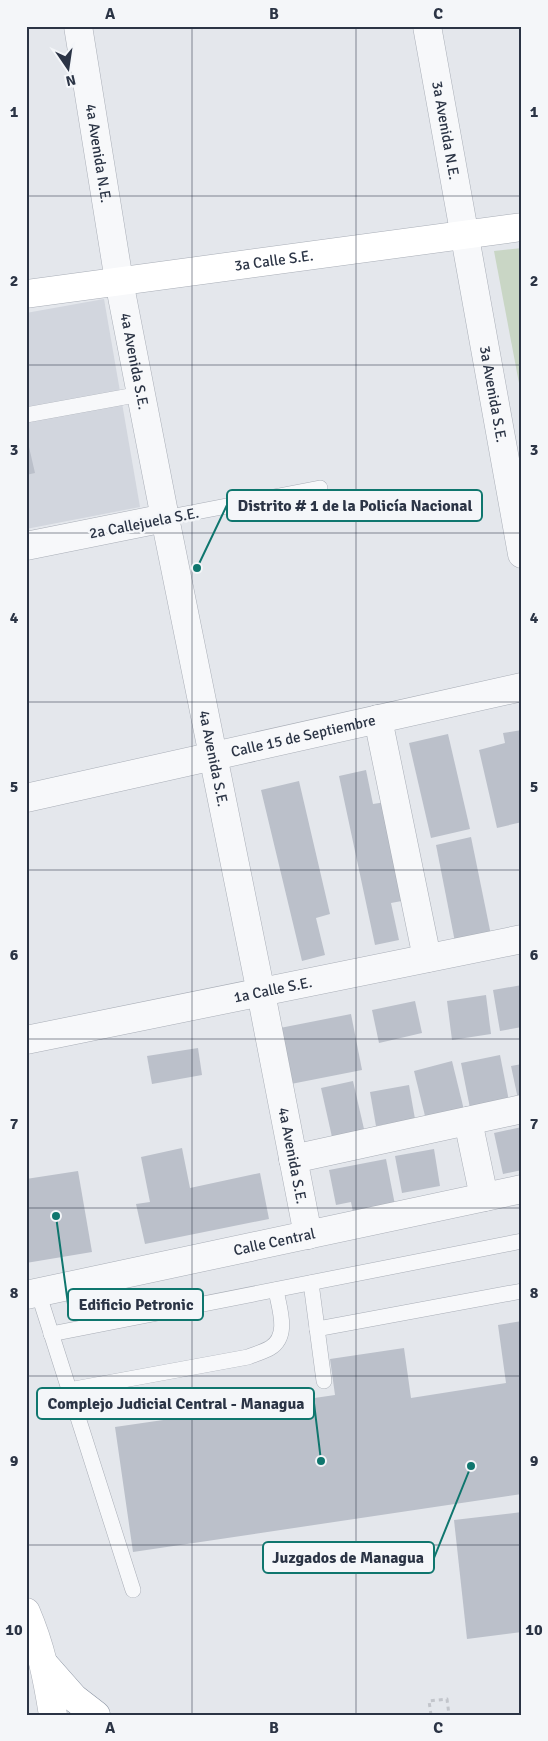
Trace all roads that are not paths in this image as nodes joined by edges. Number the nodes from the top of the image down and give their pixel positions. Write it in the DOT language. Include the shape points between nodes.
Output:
graph roads {
  1 [pos="78,26"];
  2 [pos="427,26"];
  3 [pos="522,227"];
  4 [pos="465,234"];
  5 [pos="119,281"];
  6 [pos="26,294"];
  7 [pos="141,394"];
  8 [pos="26,415"];
  9 [pos="320,488"];
  10 [pos="165,518"];
  11 [pos="26,546"];
  12 [pos="522,554"];
  13 [pos="522,687"];
  14 [pos="378,719"];
  15 [pos="214,756"];
  16 [pos="26,798"];
  17 [pos="522,939"];
  18 [pos="427,958"];
  19 [pos="261,993"];
  20 [pos="26,1040"];
  21 [pos="522,1110"];
  22 [pos="468,1121"];
  23 [pos="293,1159"];
  24 [pos="522,1189"];
  25 [pos="484,1197"];
  26 [pos="308,1235"];
  27 [pos="522,1241"];
  28 [pos="311,1283"];
  29 [pos="276,1290"];
  30 [pos="522,1291"];
  31 [pos="32,1294"];
  32 [pos="317,1330"];
  33 [pos="51,1334"];
  34 [pos="324,1381"];
  35 [pos="69,1390"];
  36 [pos="133,1590"];
  37 [pos="26,1612"];
  38 [pos="44,1664"];
  39 [pos="53,1715"];
  40 [pos="96,1715"];
  1 -- 5 [label="street, 4a Avenida N.E."];
  2 -- 4 [label="street, 3a Avenida N.E."];
  3 -- 4 [label="main road, 3a Calle S.E."];
  4 -- 5 [label="main road, 3a Calle S.E."];
  4 -- 12 [label="street, 3a Avenida S.E."];
  5 -- 6 [label="main road, 3a Calle S.E."];
  5 -- 7 [label="street, 4a Avenida S.E."];
  7 -- 8 [label="lane"];
  7 -- 10 [label="street, 4a Avenida S.E."];
  9 -- 10 [label="lane, 2a Callejuela S.E."];
  10 -- 11 [label="street, 2a Callejuela S.E."];
  10 -- 15 [label="street, 4a Avenida S.E."];
  13 -- 14 [label="street, Calle 15 de Septiembre"];
  14 -- 15 [label="street, Calle 15 de Septiembre"];
  14 -- 18 [label="street"];
  15 -- 16 [label="street, Calle 15 de Septiembre"];
  15 -- 19 [label="street, 4a Avenida S.E."];
  17 -- 18 [label="street, 1a Calle S.E."];
  18 -- 19 [label="street, 1a Calle S.E."];
  19 -- 20 [label="street, 1a Calle S.E."];
  19 -- 23 [label="street, 4a Avenida S.E."];
  21 -- 22 [label="street"];
  22 -- 23 [label="street"];
  22 -- 25 [label="street"];
  23 -- 26 [label="street, 4a Avenida S.E."];
  24 -- 25 [label="street, Calle Central"];
  25 -- 26 [label="street, Calle Central"];
  26 -- 31 [label="street, Calle Central"];
  27 -- 28 [label="lane"];
  28 -- 29 [label="lane"];
  28 -- 32 [label="lane"];
  29 -- 33 [label="lane"];
  29 -- 35 [label="lane" via="283,1327 271,1348 248,1357"];
  30 -- 32 [label="lane"];
  31 -- 33 [label="lane"];
  32 -- 34 [label="lane"];
  33 -- 35 [label="lane"];
  35 -- 36 [label="lane"];
  37 -- 38 [label="main road"];
  38 -- 39 [label="main road"];
  38 -- 40 [label="main road" via="74,1698"];
}
